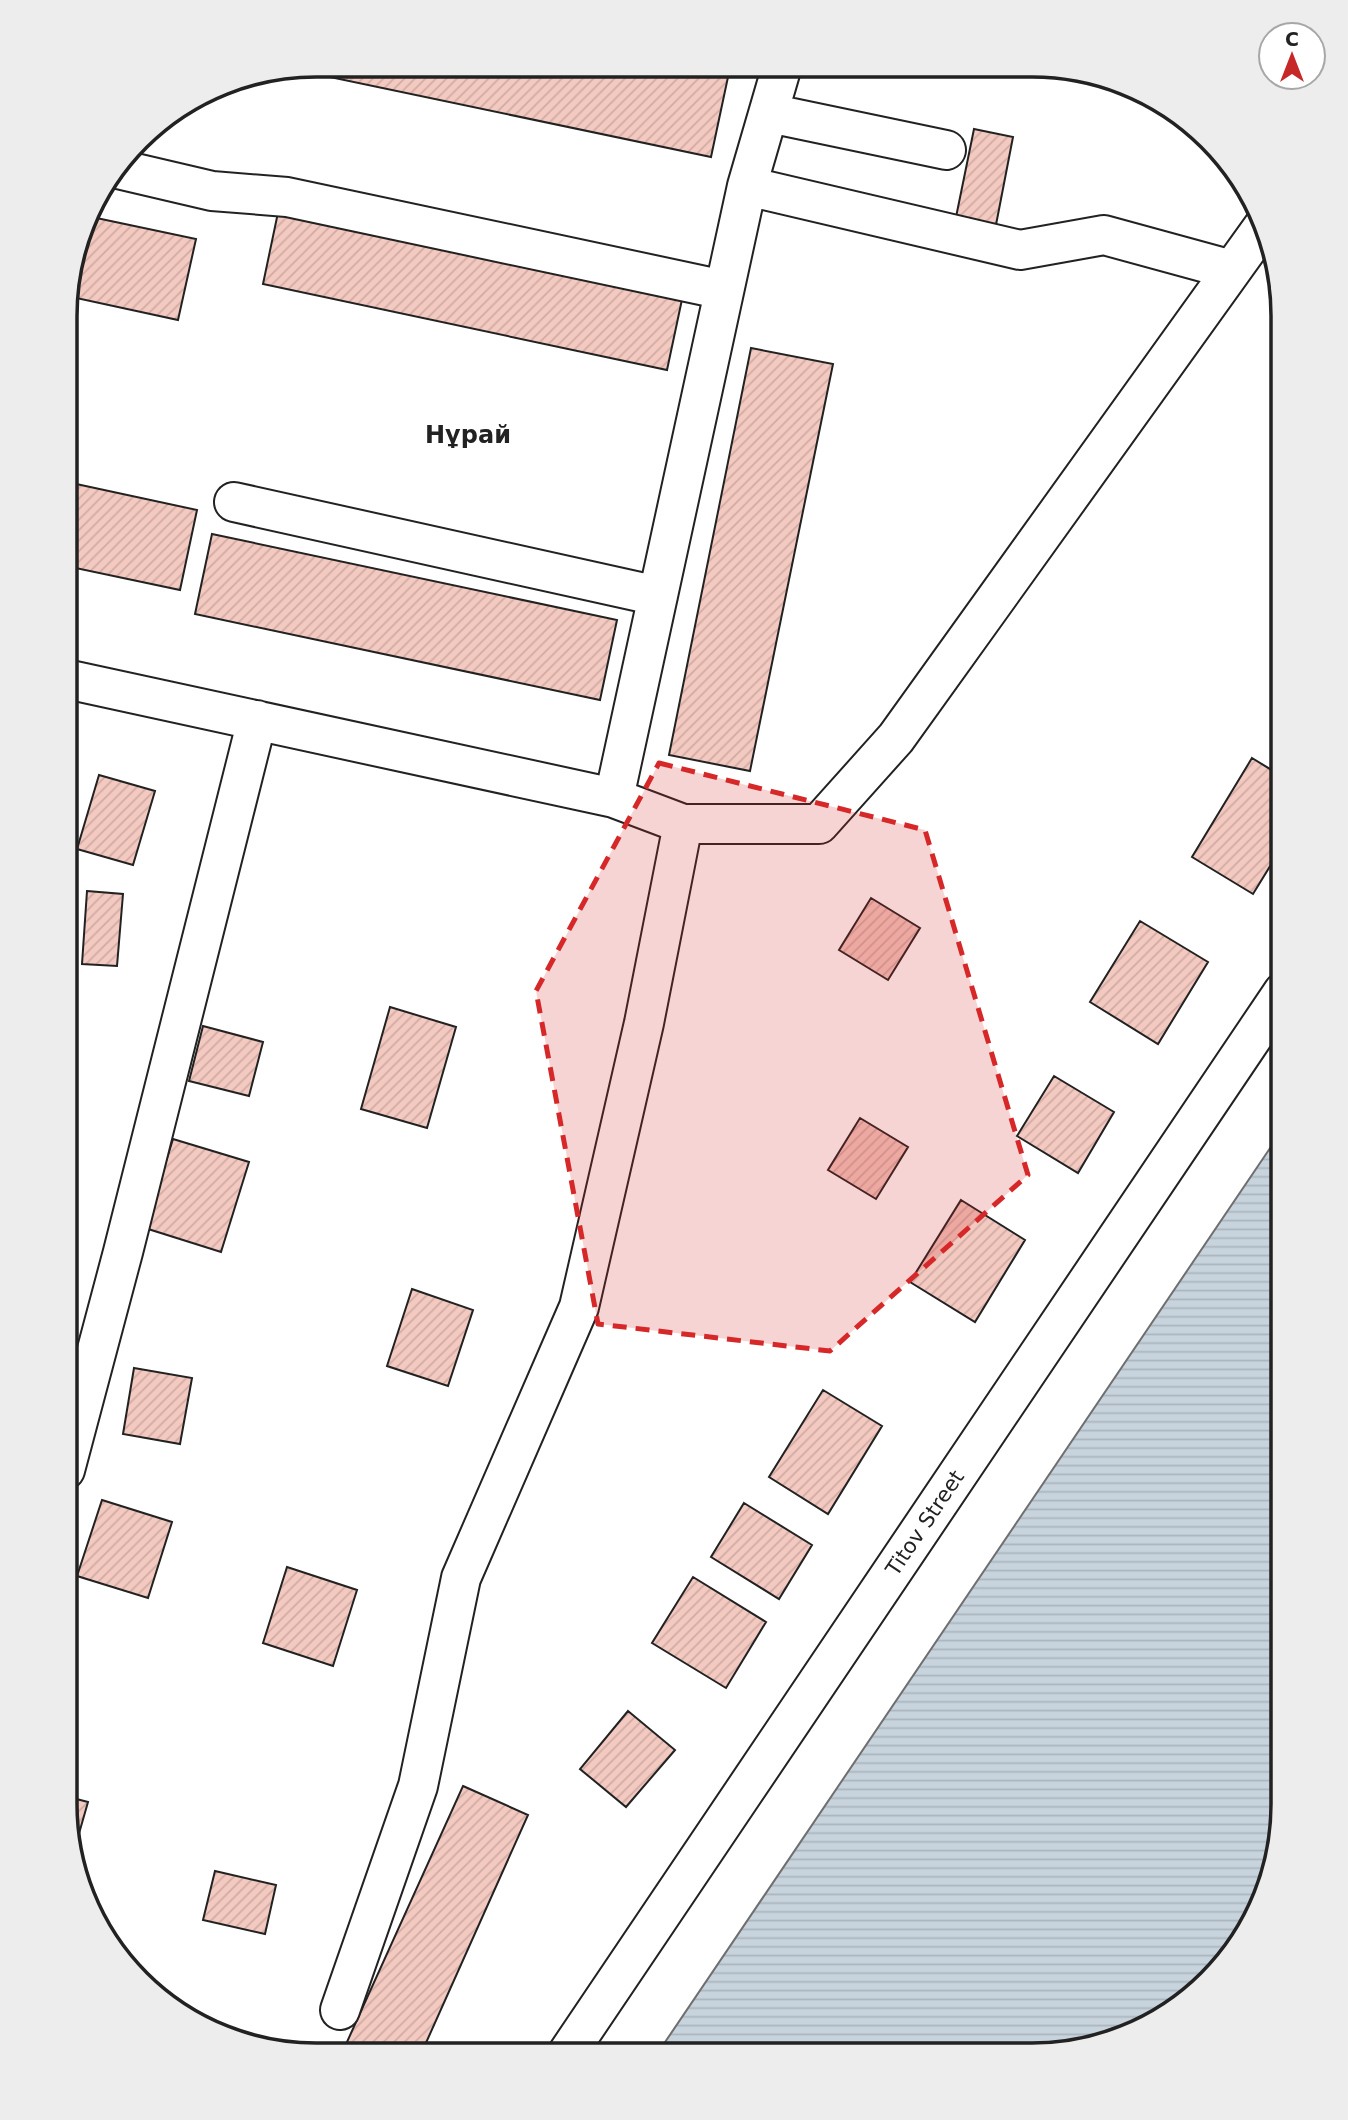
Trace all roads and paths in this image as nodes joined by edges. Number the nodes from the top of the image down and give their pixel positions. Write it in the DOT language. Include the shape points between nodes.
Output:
graph roads {
  1 [pos="779,77"];
  2 [pos="769,113"];
  3 [pos="946,150"];
  4 [pos="126,171"];
  5 [pos="747,186"];
  6 [pos="1257,235"];
  7 [pos="1231,271"];
  8 [pos="724,289"];
  9 [pos="234,502"];
  10 [pos="658,596"];
  11 [pos="77,681"];
  12 [pos="257,720"];
  13 [pos="614,798"];
  14 [pos="683,824"];
  15 [pos="1271,1011"];
  16 [pos="77,1425"];
  17 [pos="340,2010"];
  18 [pos="575,2043"];
  1 -- 2 [label="street"];
  2 -- 3 [label="street"];
  2 -- 5 [label="street"];
  4 -- 8 [label="street" via="212,191 287,197"];
  5 -- 7 [label="street" via="1020,250 1104,235"];
  5 -- 8 [label="street"];
  6 -- 7 [label="street"];
  7 -- 14 [label="street" via="896,738 818,824"];
  8 -- 10 [label="street"];
  9 -- 10 [label="street"];
  10 -- 13 [label="street"];
  11 -- 12 [label="street"];
  12 -- 13 [label="street"];
  12 -- 16 [label="street"];
  13 -- 14 [label="street"];
  14 -- 17 [label="street" via="644,1023 579,1307 461,1578 418,1786"];
  15 -- 18 [label="street, Titov Street"];
}
